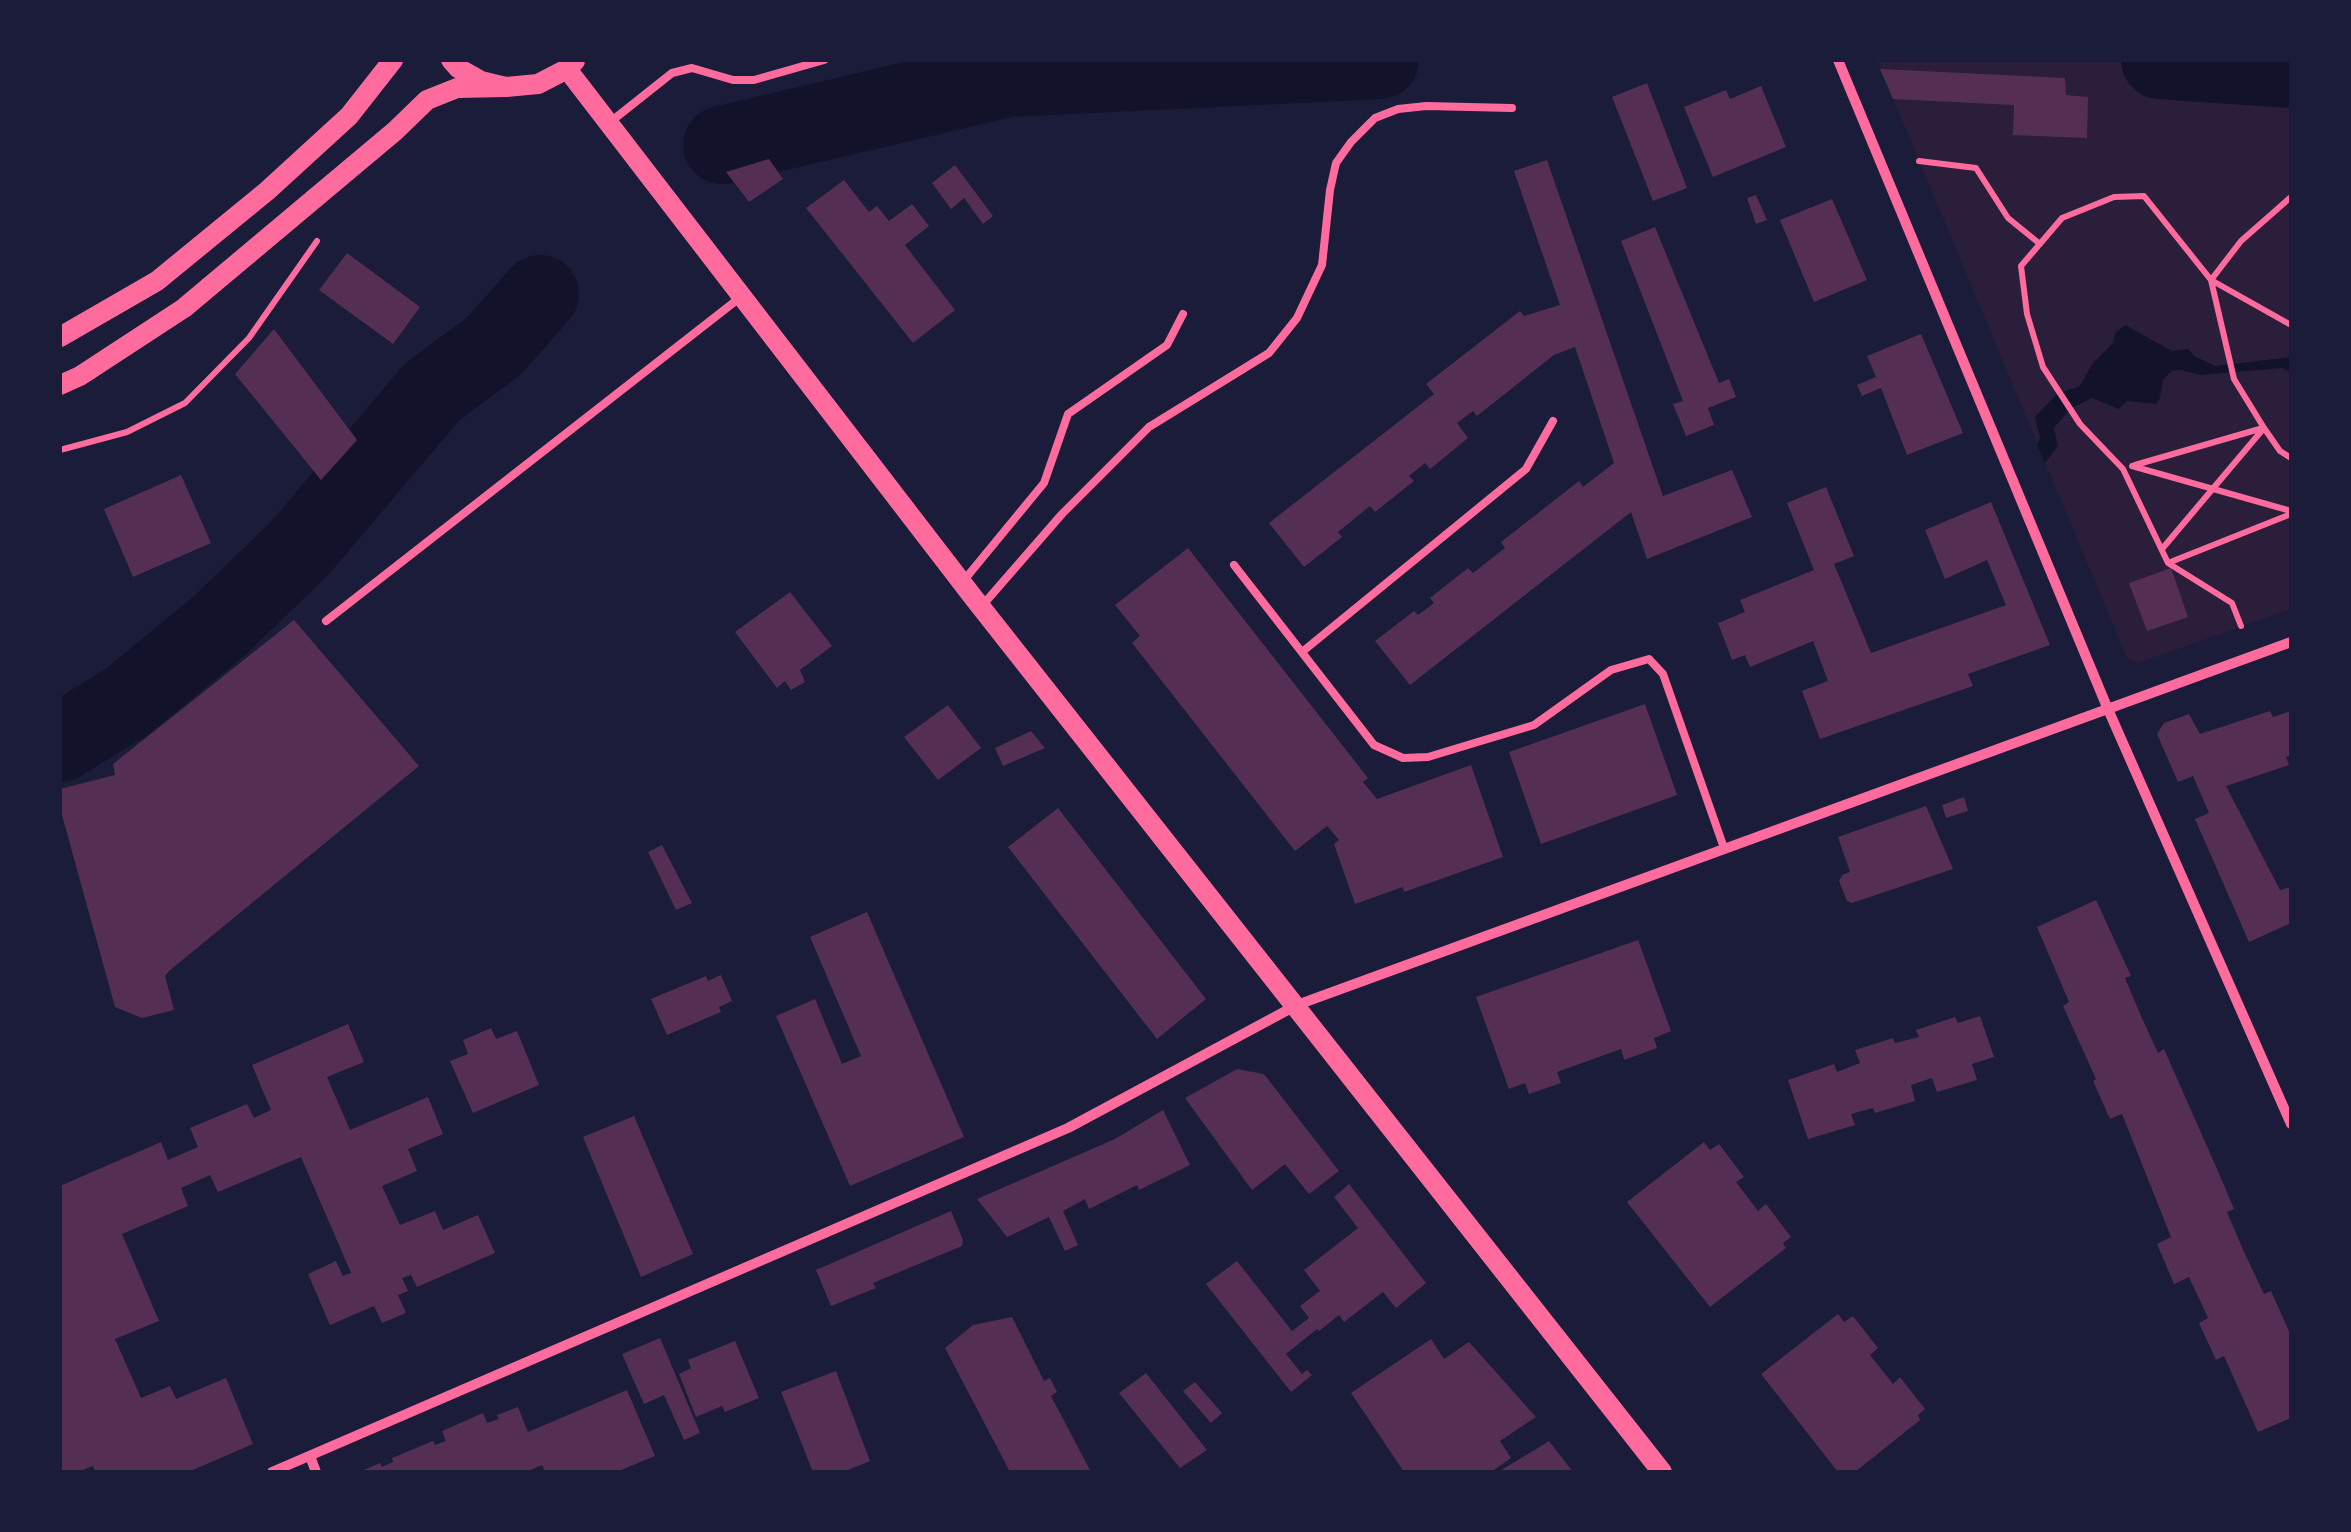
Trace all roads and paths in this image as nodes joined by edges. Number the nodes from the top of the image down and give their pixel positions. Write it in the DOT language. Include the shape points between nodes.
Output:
graph roads {
  1 [pos="393,60"];
  2 [pos="450,60"];
  3 [pos="824,60"];
  4 [pos="1838,60"];
  5 [pos="572,65"];
  6 [pos="506,87"];
  7 [pos="1512,108"];
  8 [pos="609,124"];
  9 [pos="1919,161"];
  10 [pos="2291,197"];
  11 [pos="319,238"];
  12 [pos="2040,244"];
  13 [pos="2210,280"];
  14 [pos="742,296"];
  15 [pos="1184,314"];
  16 [pos="2291,326"];
  17 [pos="60,337"];
  18 [pos="60,385"];
  19 [pos="1553,421"];
  20 [pos="2264,428"];
  21 [pos="60,450"];
  22 [pos="2291,458"];
  23 [pos="2127,467"];
  24 [pos="2291,512"];
  25 [pos="2162,549"];
  26 [pos="2168,563"];
  27 [pos="1234,565"];
  28 [pos="972,596"];
  29 [pos="326,621"];
  30 [pos="2241,626"];
  31 [pos="2291,642"];
  32 [pos="1302,652"];
  33 [pos="2108,707"];
  34 [pos="1724,848"];
  35 [pos="1296,1005"];
  36 [pos="2291,1124"];
  37 [pos="310,1456"];
  38 [pos="272,1472"];
  39 [pos="316,1472"];
  40 [pos="1662,1472"];
  1 -- 17 [label="main road" via="349,116 267,191 156,281"];
  2 -- 6 [label="main road" via="481,81"];
  3 -- 8 [label="lane" via="754,80 692,68 672,73"];
  4 -- 33 [label="street"];
  5 -- 6 [label="main road" via="538,84"];
  5 -- 8 [label="main road"];
  6 -- 18 [label="main road" via="458,88 427,100 184,308"];
  7 -- 28 [label="lane" via="1426,106 1375,118 1336,163 1322,265 1298,318 1269,353 1149,428"];
  8 -- 14 [label="main road"];
  9 -- 12 [label="path" via="1976,168 2008,218"];
  10 -- 13 [label="path" via="2241,241"];
  11 -- 21 [label="path" via="249,338 185,403 127,432"];
  12 -- 13 [label="path" via="2062,218 2114,197 2144,196"];
  12 -- 23 [label="path" via="2021,266 2043,366 2080,424"];
  13 -- 16 [label="path"];
  13 -- 20 [label="path" via="2234,379"];
  14 -- 28 [label="main road"];
  14 -- 29 [label="lane"];
  15 -- 28 [label="lane" via="1167,346 1068,414 1044,482"];
  19 -- 32 [label="lane" via="1526,469"];
  20 -- 22 [label="path"];
  20 -- 23 [label="path"];
  20 -- 25 [label="path"];
  23 -- 24 [label="path"];
  23 -- 25 [label="path"];
  24 -- 26 [label="path"];
  25 -- 26 [label="path"];
  26 -- 30 [label="path" via="2232,604"];
  27 -- 32 [label="lane"];
  28 -- 35 [label="main road"];
  31 -- 33 [label="street"];
  32 -- 34 [label="lane" via="1374,745 1403,758 1534,726 1611,670 1649,658 1663,674"];
  33 -- 34 [label="street"];
  33 -- 36 [label="street"];
  34 -- 35 [label="street"];
  35 -- 37 [label="street" via="1068,1128"];
  35 -- 40 [label="main road"];
  37 -- 38 [label="street"];
  37 -- 39 [label="street"];
}
